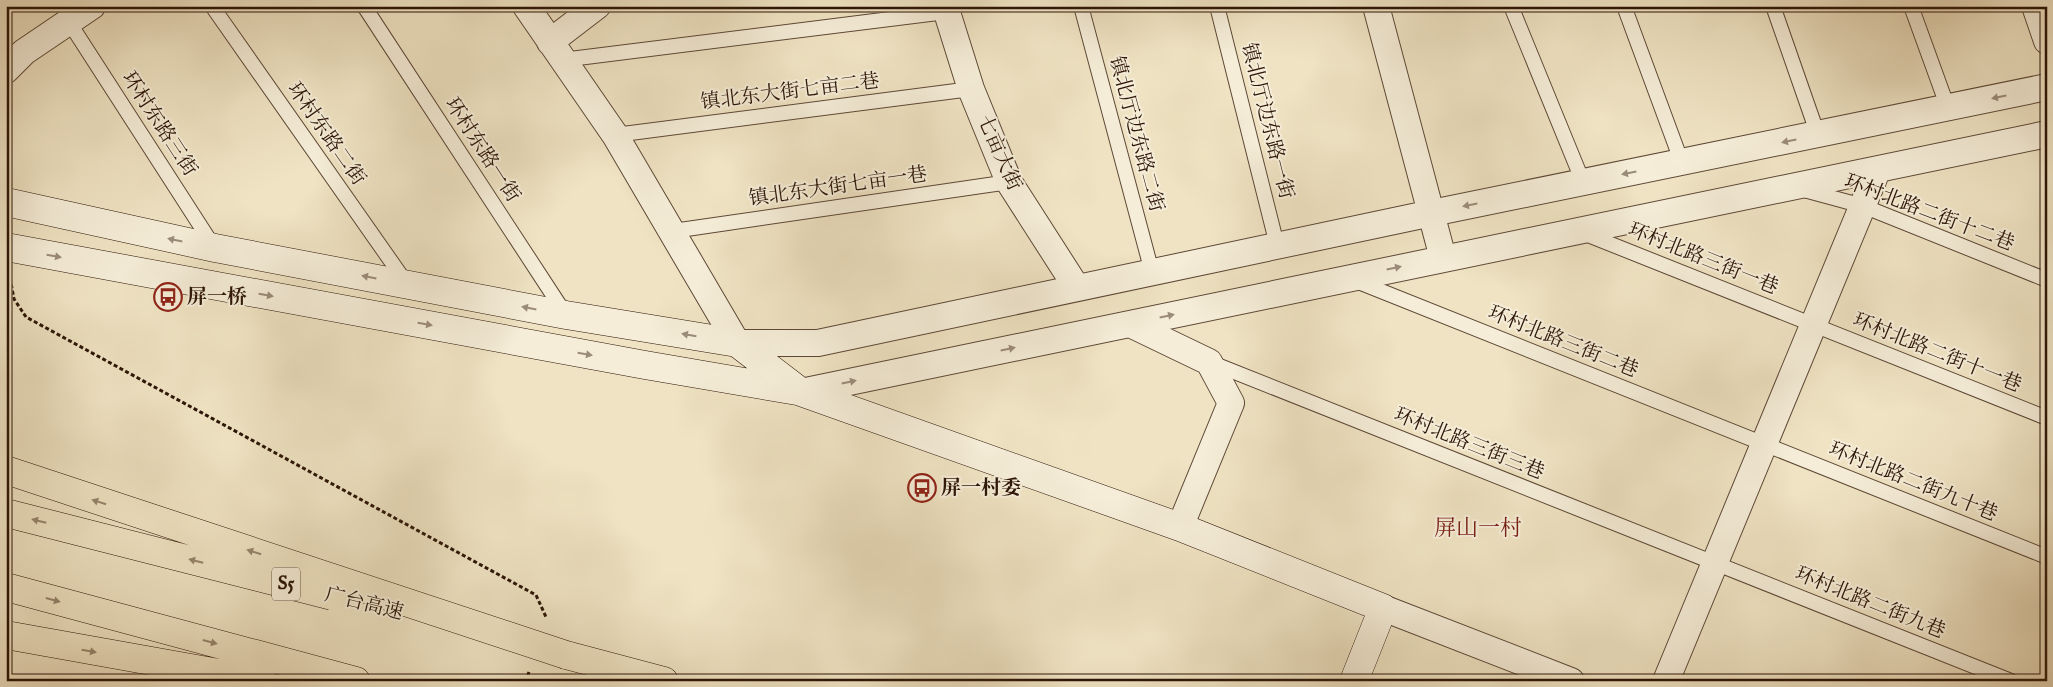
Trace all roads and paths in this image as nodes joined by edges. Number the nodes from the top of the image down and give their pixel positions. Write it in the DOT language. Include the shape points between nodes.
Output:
graph roads {
  1 [pos="92,6"];
  2 [pos="212,6"];
  3 [pos="364,6"];
  4 [pos="526,6"];
  5 [pos="597,6"];
  6 [pos="1081,6"];
  7 [pos="1217,6"];
  8 [pos="1376,6"];
  9 [pos="1512,6"];
  10 [pos="1624,6"];
  11 [pos="1773,6"];
  12 [pos="1911,6"];
  13 [pos="2035,6"];
  14 [pos="945,9"];
  15 [pos="69,22"];
  16 [pos="2047,41"];
  17 [pos="556,51"];
  18 [pos="6,70"];
  19 [pos="2047,87"];
  20 [pos="971,89"];
  21 [pos="1948,108"];
  22 [pos="2047,134"];
  23 [pos="615,135"];
  24 [pos="1818,135"];
  25 [pos="1682,163"];
  26 [pos="1877,171"];
  27 [pos="1009,182"];
  28 [pos="1583,182"];
  29 [pos="1796,187"];
  30 [pos="6,202"];
  31 [pos="1863,206"];
  32 [pos="1432,213"];
  33 [pos="673,231"];
  34 [pos="1578,231"];
  35 [pos="1277,245"];
  36 [pos="13,248"];
  37 [pos="214,248"];
  38 [pos="1443,258"];
  39 [pos="1152,272"];
  40 [pos="1348,278"];
  41 [pos="2047,280"];
  42 [pos="407,284"];
  43 [pos="1077,288"];
  44 [pos="566,315"];
  45 [pos="1130,324"];
  46 [pos="1813,325"];
  47 [pos="737,343"];
  48 [pos="1209,362"];
  49 [pos="801,392"];
  50 [pos="2047,418"];
  51 [pos="1764,444"];
  52 [pos="6,470"];
  53 [pos="6,513"];
  54 [pos="1180,527"];
  55 [pos="2047,557"];
  56 [pos="1715,563"];
  57 [pos="6,587"];
  58 [pos="1383,608"];
  59 [pos="546,622"];
  60 [pos="6,635"];
  61 [pos="566,655"];
  62 [pos="533,664"];
  63 [pos="263,681"];
  64 [pos="356,681"];
  65 [pos="526,681"];
  66 [pos="664,681"];
  67 [pos="1354,681"];
  68 [pos="1571,681"];
  69 [pos="1666,681"];
  70 [pos="2011,681"];
  1 -- 15 [label="street"];
  2 -- 42 [label="lane, 环村东路二街"];
  3 -- 44 [label="lane, 环村东路一街"];
  4 -- 17 [label="street"];
  5 -- 17 [label="street"];
  6 -- 39 [label="lane, 镇北厅边东路二街"];
  7 -- 35 [label="lane, 镇北厅边东路一街"];
  8 -- 32 [label="street"];
  9 -- 28 [label="lane"];
  10 -- 25 [label="lane"];
  11 -- 24 [label="lane"];
  12 -- 21 [label="lane"];
  13 -- 16 [label="street"];
  14 -- 17 [label="lane"];
  14 -- 20 [label="street, 七亩大街"];
  15 -- 18 [label="street" via="24,52"];
  15 -- 37 [label="lane, 环村东路三街"];
  17 -- 23 [label="street"];
  19 -- 21 [label="street, one-way"];
  20 -- 23 [label="lane, 镇北东大街七亩二巷"];
  20 -- 27 [label="street, 七亩大街"];
  21 -- 24 [label="street"];
  22 -- 26 [label="street"];
  23 -- 33 [label="street"];
  24 -- 25 [label="street, one-way"];
  25 -- 28 [label="street, one-way"];
  26 -- 29 [label="street"];
  26 -- 31 [label="street"];
  27 -- 33 [label="lane, 镇北东大街七亩一巷"];
  27 -- 43 [label="street, 七亩大街"];
  28 -- 32 [label="street, one-way"];
  29 -- 31 [label="lane, 环村北路二街十二巷"];
  29 -- 34 [label="street"];
  37 -- 30 [label="street, one-way"];
  31 -- 41 [label="lane, 环村北路二街十二巷"];
  31 -- 46 [label="street"];
  32 -- 35 [label="street"];
  32 -- 38 [label="street"];
  33 -- 47 [label="street"];
  34 -- 38 [label="street"];
  34 -- 46 [label="lane, 环村北路三街一巷"];
  35 -- 39 [label="street"];
  36 -- 49 [label="street, one-way"];
  36 -- 59 [label="path" via="10,277 14,299 26,317 536,595"];
  42 -- 37 [label="street, one-way"];
  40 -- 38 [label="street, one-way"];
  39 -- 43 [label="street"];
  45 -- 40 [label="street, one-way"];
  40 -- 51 [label="lane, 环村北路三街二巷"];
  44 -- 42 [label="street, one-way"];
  43 -- 47 [label="street" via="818,343"];
  47 -- 44 [label="street, one-way"];
  45 -- 48 [label="street"];
  49 -- 45 [label="street, one-way"];
  46 -- 50 [label="lane, 环村北路二街十一巷"];
  46 -- 51 [label="street"];
  47 -- 49 [label="street"];
  48 -- 54 [label="street" via="1231,403"];
  48 -- 56 [label="lane, 环村北路三街三巷"];
  49 -- 54 [label="street"];
  51 -- 55 [label="lane, 环村北路二街九十巷"];
  51 -- 56 [label="street"];
  61 -- 52 [label="highway, one-way, bridge"];
  61 -- 53 [label="highway, 广台高速 / S5, one-way, bridge"];
  54 -- 58 [label="street"];
  56 -- 69 [label="street"];
  56 -- 70 [label="lane, 环村北路二街九巷"];
  57 -- 64 [label="highway, one-way"];
  58 -- 67 [label="street"];
  58 -- 68 [label="street"];
  60 -- 63 [label="highway, one-way"];
  61 -- 66 [label="highway, 广台高速 / S5"];
  62 -- 65 [label="path"];
}
